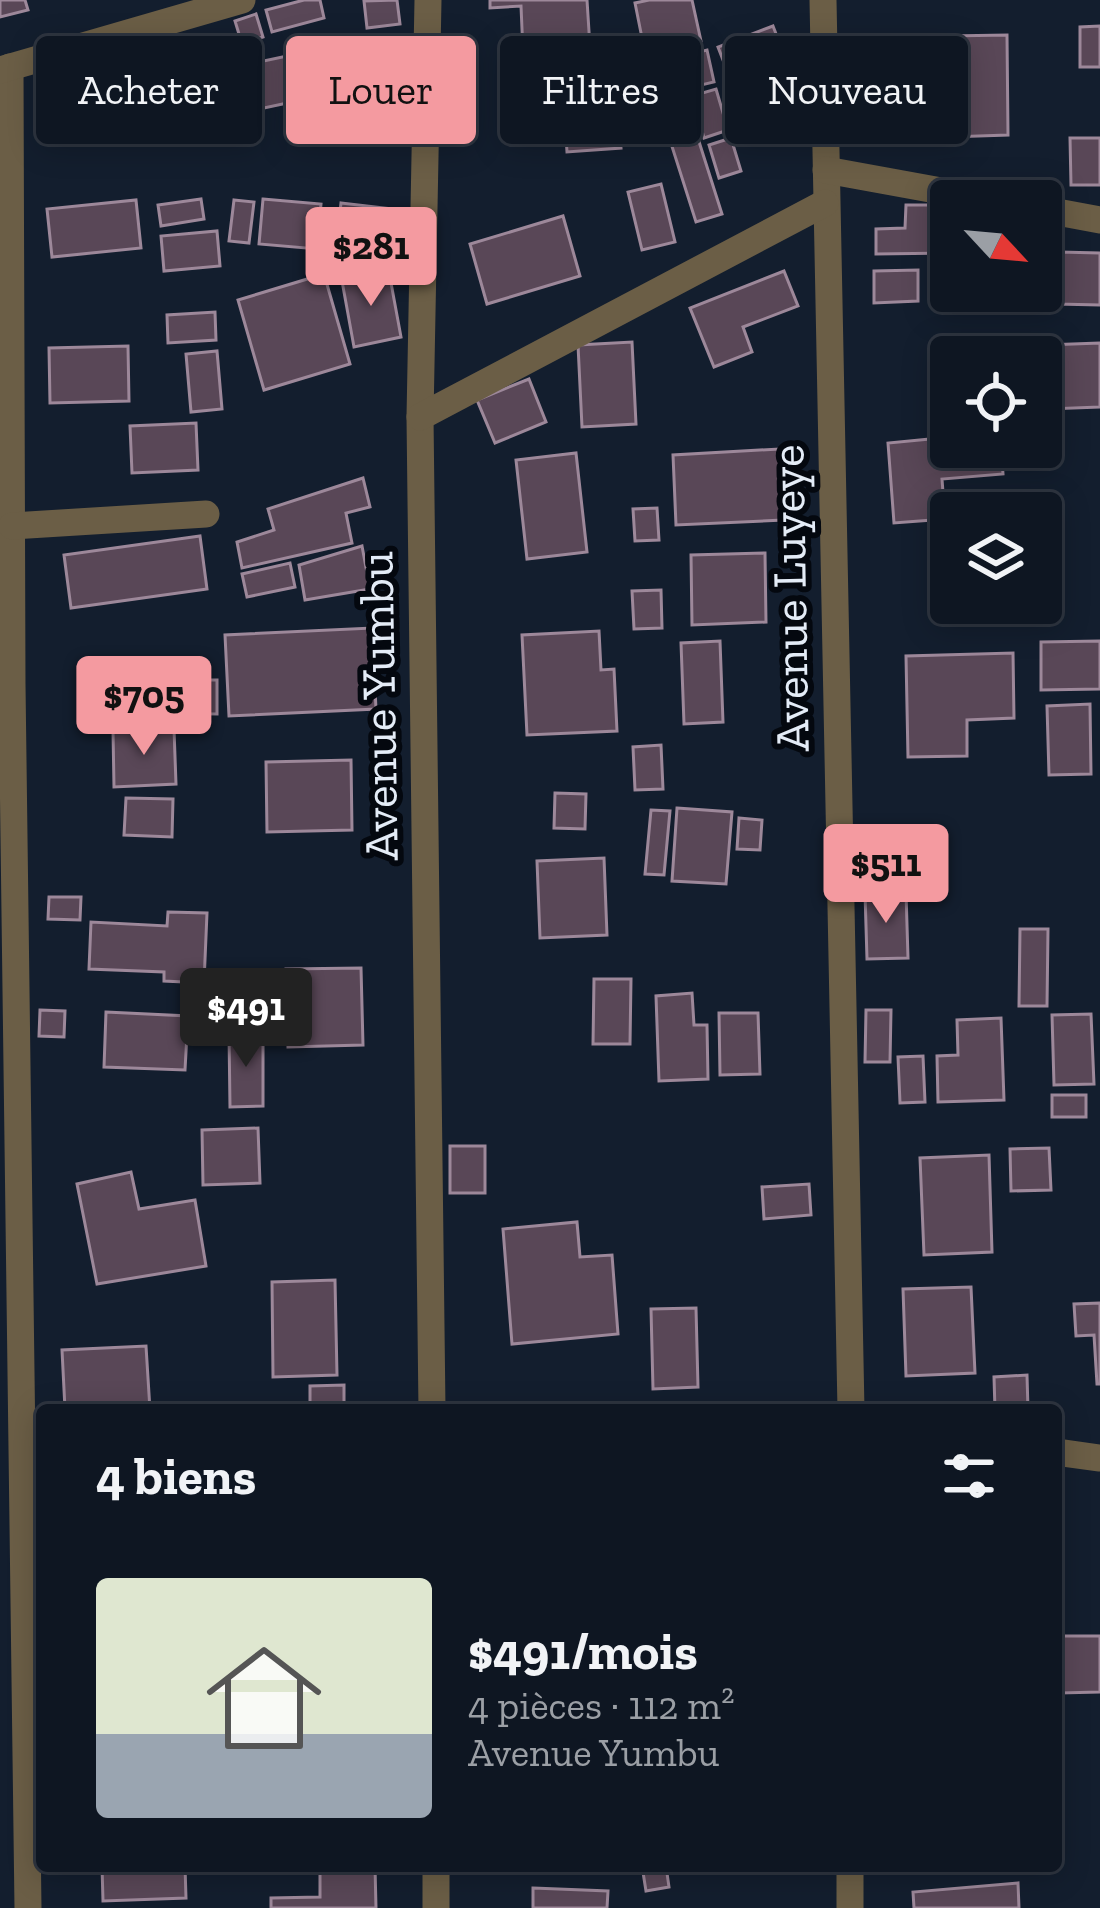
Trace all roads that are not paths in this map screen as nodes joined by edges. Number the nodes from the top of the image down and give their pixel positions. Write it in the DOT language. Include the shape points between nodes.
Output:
graph roads {
  1 [pos="242,0"];
  2 [pos="428,0"];
  3 [pos="823,0"];
  4 [pos="5,68"];
  5 [pos="826,170"];
  6 [pos="930,189"];
  7 [pos="825,203"];
  8 [pos="1062,213"];
  9 [pos="1100,220"];
  10 [pos="420,417"];
  11 [pos="206,514"];
  12 [pos="12,526"];
  13 [pos="6,683"];
  14 [pos="432,1404"];
  15 [pos="850,1404"];
  16 [pos="1062,1453"];
  17 [pos="1100,1458"];
  18 [pos="22,1526"];
  19 [pos="436,1872"];
  20 [pos="850,1872"];
  21 [pos="28,1908"];
  22 [pos="436,1908"];
  23 [pos="850,1908"];
  1 -- 4 [label="street"];
  2 -- 10 [label="street, Avenue Yumbu"];
  3 -- 5 [label="street, Avenue Luyeye"];
  4 -- 12 [label="street"];
  5 -- 6 [label="street"];
  5 -- 7 [label="street, Avenue Luyeye"];
  7 -- 10 [label="street"];
  7 -- 15 [label="street, Avenue Luyeye"];
  8 -- 9 [label="street"];
  10 -- 14 [label="street, Avenue Yumbu"];
  11 -- 12 [label="street"];
  12 -- 13 [label="street"];
  13 -- 18 [label="street"];
  16 -- 17 [label="street"];
  18 -- 21 [label="street"];
  19 -- 22 [label="street"];
  20 -- 23 [label="street"];
}
